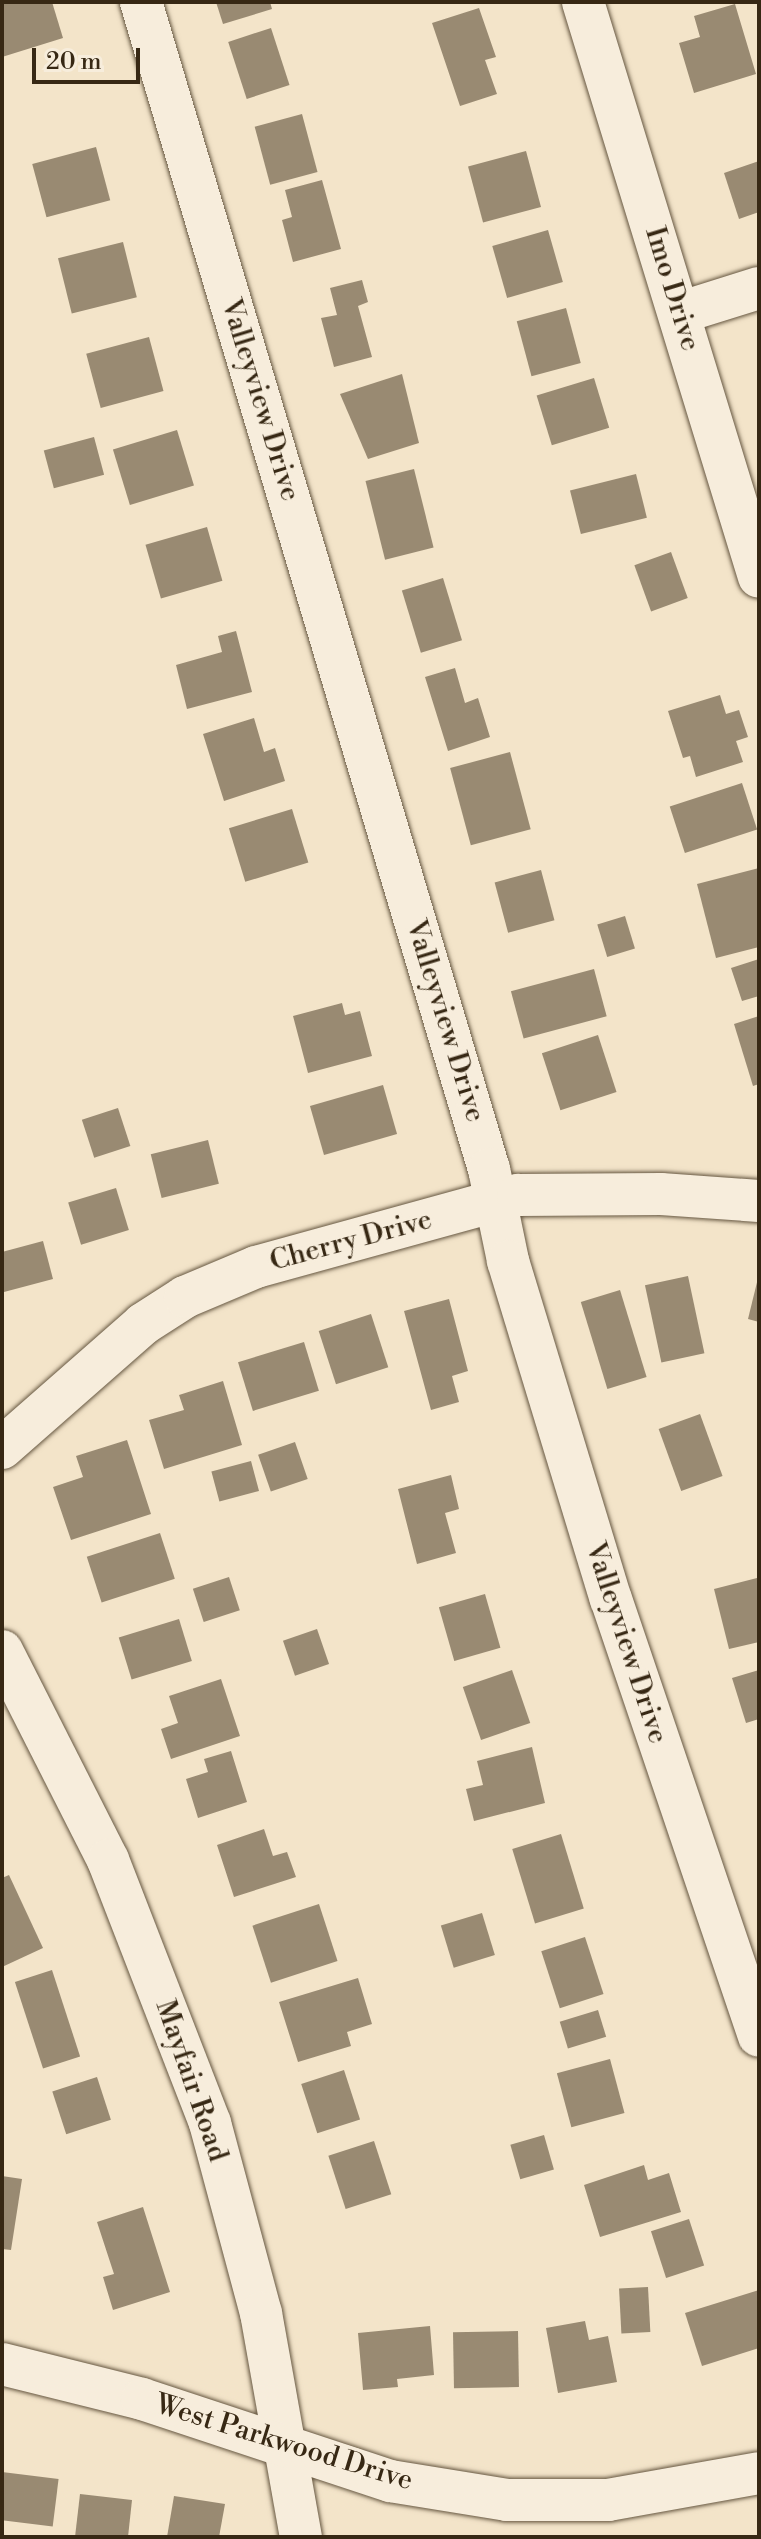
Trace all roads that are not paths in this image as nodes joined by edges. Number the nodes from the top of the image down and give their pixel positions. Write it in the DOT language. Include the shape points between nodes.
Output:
graph roads {
  1 [pos="141,2"];
  2 [pos="583,2"];
  3 [pos="759,288"];
  4 [pos="679,313"];
  5 [pos="759,577"];
  6 [pos="494,1201"];
  7 [pos="759,1201"];
  8 [pos="2,1448"];
  9 [pos="2,1651"];
  10 [pos="759,2036"];
  11 [pos="2,2364"];
  12 [pos="286,2448"];
  13 [pos="759,2473"];
  14 [pos="301,2537"];
  1 -- 6 [label="street, Valleyview Drive" via="485,1154"];
  2 -- 4 [label="street, Imo Drive"];
  3 -- 4 [label="street"];
  4 -- 5 [label="street, Imo Drive"];
  6 -- 7 [label="street, Cherry Drive" via="567,1193"];
  6 -- 8 [label="street, Cherry Drive" via="256,1267 185,1297 143,1324"];
  6 -- 10 [label="street, Valleyview Drive" via="611,1599"];
  9 -- 12 [label="street, Mayfair Road" via="108,1860 210,2123 261,2313"];
  11 -- 12 [label="street, West Parkwood Drive" via="142,2399"];
  12 -- 13 [label="street, West Parkwood Drive" via="390,2481 507,2500 608,2500"];
  12 -- 14 [label="street, Mayfair Road"];
}
